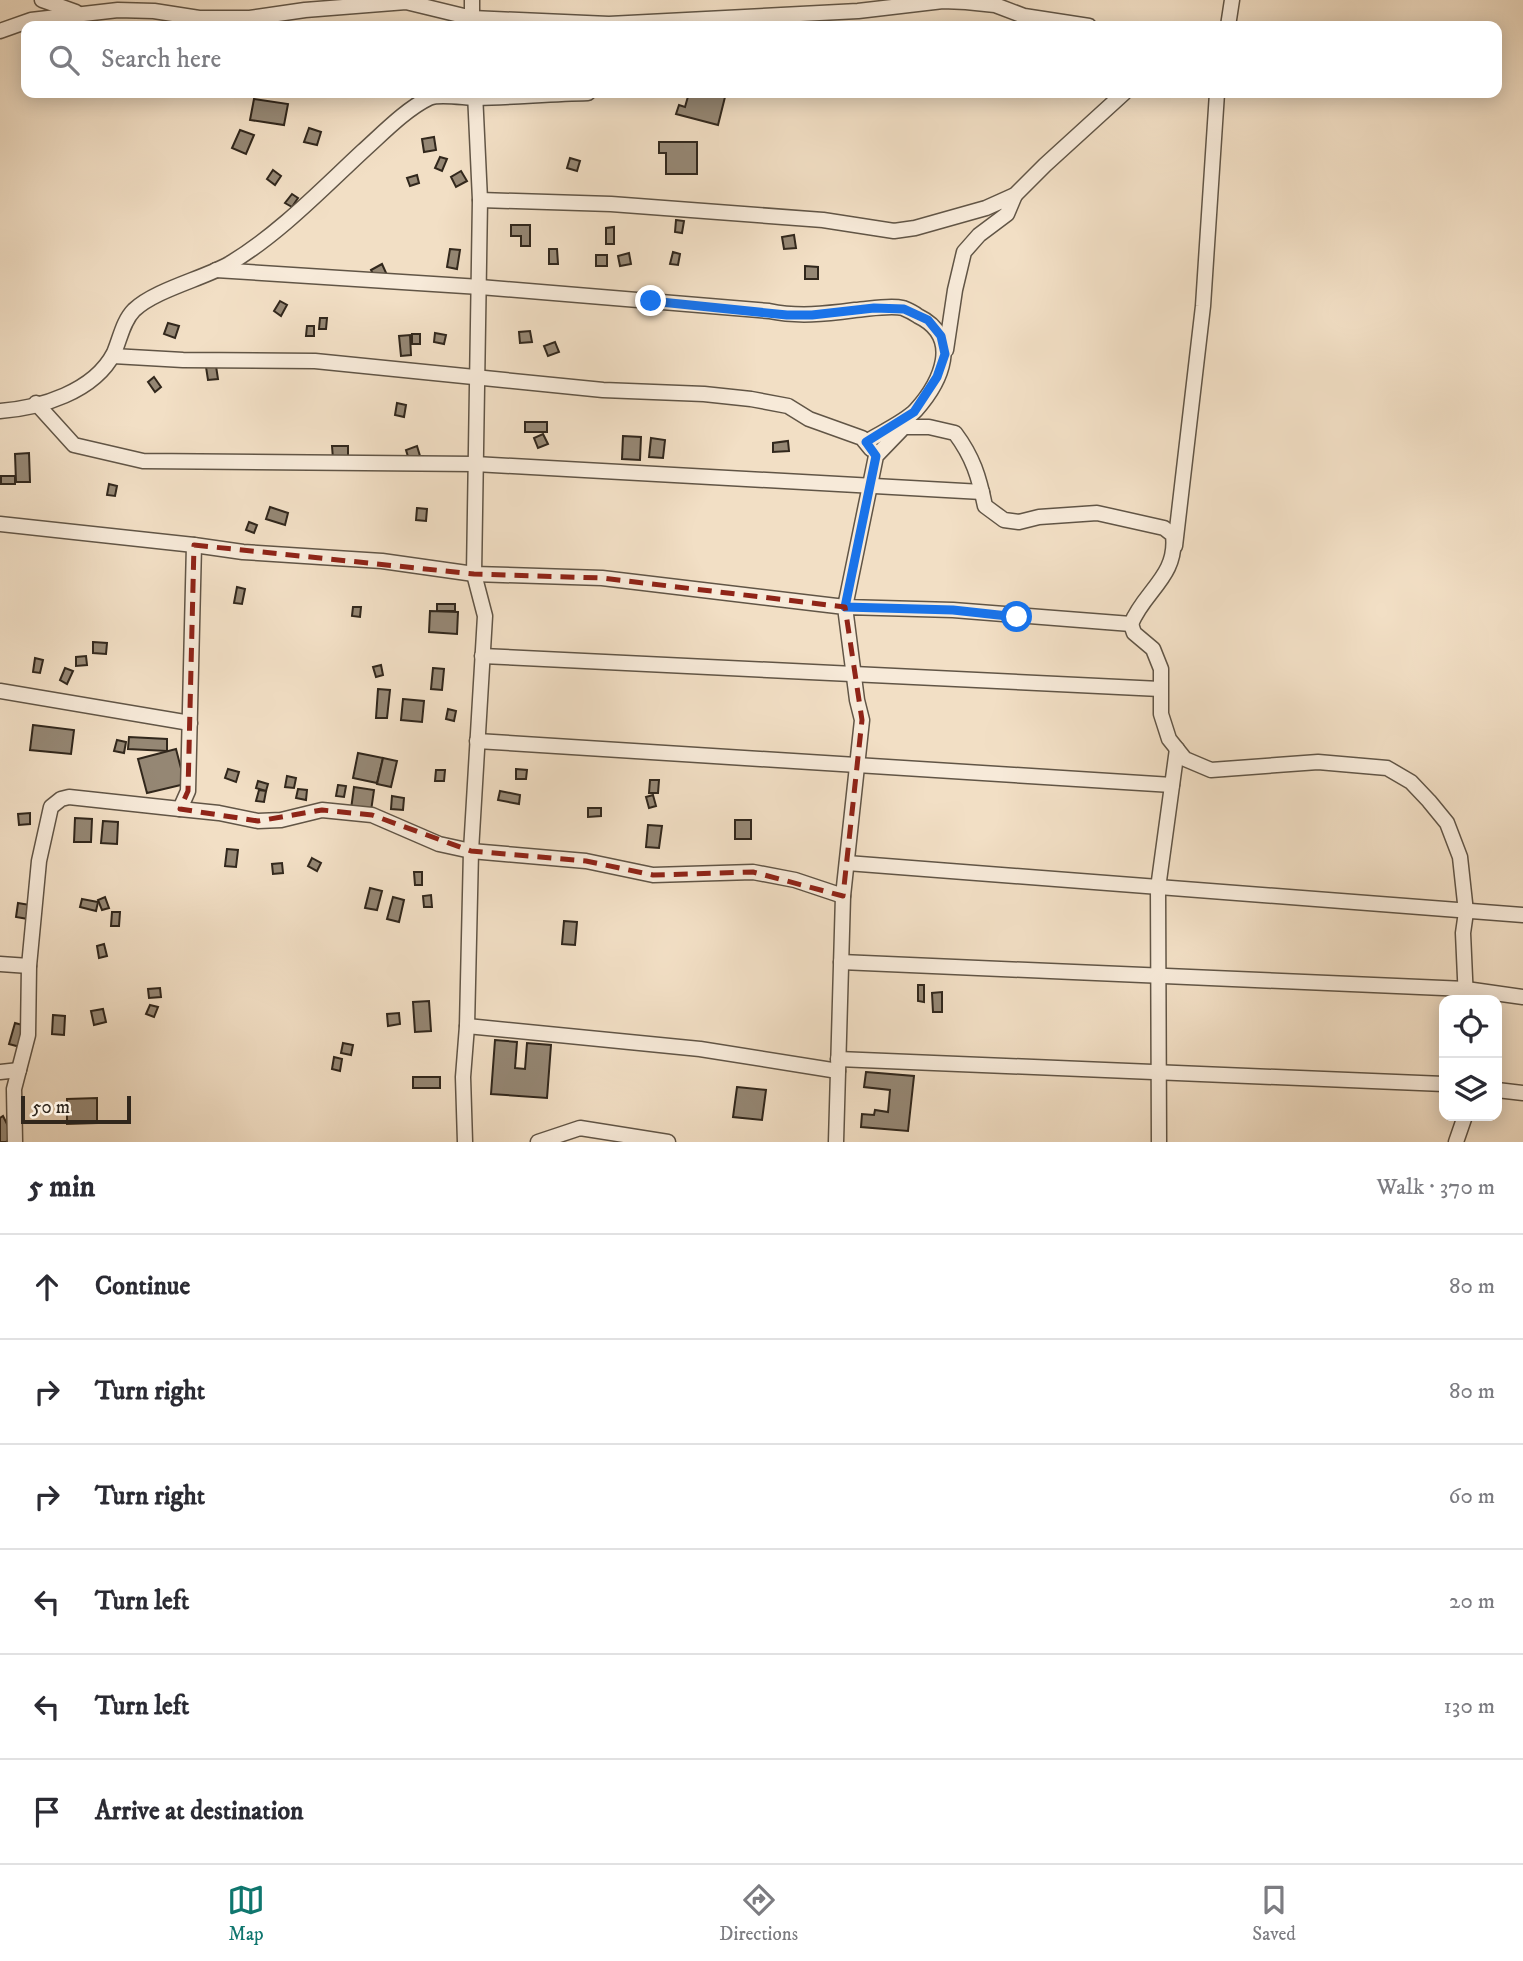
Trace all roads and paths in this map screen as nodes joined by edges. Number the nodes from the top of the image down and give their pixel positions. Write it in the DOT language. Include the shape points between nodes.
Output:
graph roads {
  1 [pos="41,0"];
  2 [pos="472,0"];
  3 [pos="1233,0"];
  4 [pos="932,1"];
  5 [pos="303,5"];
  6 [pos="78,13"];
  7 [pos="28,21"];
  8 [pos="469,21"];
  9 [pos="472,21"];
  10 [pos="666,21"];
  11 [pos="1056,21"];
  12 [pos="1229,21"];
  13 [pos="21,24"];
  14 [pos="0,31"];
  15 [pos="428,98"];
  16 [pos="475,98"];
  17 [pos="1119,98"];
  18 [pos="1217,98"];
  19 [pos="1015,195"];
  20 [pos="480,200"];
  21 [pos="216,270"];
  22 [pos="480,287"];
  23 [pos="945,354"];
  24 [pos="113,356"];
  25 [pos="476,379"];
  26 [pos="36,404"];
  27 [pos="0,411"];
  28 [pos="866,442"];
  29 [pos="876,456"];
  30 [pos="475,464"];
  31 [pos="870,486"];
  32 [pos="982,492"];
  33 [pos="0,524"];
  34 [pos="194,545"];
  35 [pos="1175,550"];
  36 [pos="474,574"];
  37 [pos="845,607"];
  38 [pos="1131,624"];
  39 [pos="482,656"];
  40 [pos="853,674"];
  41 [pos="1160,689"];
  42 [pos="0,691"];
  43 [pos="190,723"];
  44 [pos="477,741"];
  45 [pos="1177,749"];
  46 [pos="858,765"];
  47 [pos="1172,785"];
  48 [pos="180,809"];
  49 [pos="471,851"];
  50 [pos="847,863"];
  51 [pos="1158,888"];
  52 [pos="843,896"];
  53 [pos="1466,912"];
  54 [pos="1523,915"];
  55 [pos="841,962"];
  56 [pos="0,964"];
  57 [pos="29,967"];
  58 [pos="1160,976"];
  59 [pos="1466,995"];
  60 [pos="1502,996"];
  61 [pos="1523,996"];
  62 [pos="467,1026"];
  63 [pos="838,1065"];
  64 [pos="19,1070"];
  65 [pos="0,1072"];
  66 [pos="1159,1073"];
  67 [pos="1439,1084"];
  68 [pos="1502,1091"];
  69 [pos="1523,1094"];
  70 [pos="1463,1121"];
  71 [pos="15,1142"];
  72 [pos="465,1142"];
  73 [pos="538,1142"];
  74 [pos="668,1142"];
  75 [pos="836,1142"];
  76 [pos="1158,1142"];
  77 [pos="1456,1142"];
  1 -- 6 [label="street"];
  2 -- 9 [label="street"];
  3 -- 12 [label="street"];
  4 -- 10 [label="street" via="858,11"];
  4 -- 11 [label="street" via="995,5"];
  5 -- 6 [label="street" via="250,18 199,18 154,11"];
  5 -- 8 [label="street" via="406,2"];
  6 -- 7 [label="street"];
  13 -- 14 [label="street"];
  15 -- 21 [label="street" via="389,127 262,242"];
  16 -- 20 [label="street"];
  17 -- 19 [label="street"];
  18 -- 35 [label="street" via="1203,306"];
  19 -- 20 [label="street" via="974,212 894,231 823,220 611,204"];
  19 -- 23 [label="street" via="1007,214 964,252"];
  20 -- 22 [label="street"];
  21 -- 22 [label="street"];
  21 -- 24 [label="street" via="135,309"];
  22 -- 23 [label="street" via="787,315 904,309 928,320 941,336"];
  22 -- 25 [label="street"];
  23 -- 28 [label="street" via="931,390 914,412"];
  24 -- 25 [label="street" via="315,361"];
  24 -- 26 [label="street" via="97,376 78,389"];
  25 -- 28 [label="street" via="751,399 788,406"];
  25 -- 30 [label="street"];
  26 -- 27 [label="street"];
  26 -- 30 [label="street" via="74,445 142,461"];
  28 -- 29 [label="street"];
  29 -- 31 [label="street"];
  29 -- 32 [label="street" via="904,428 955,433 970,453"];
  30 -- 31 [label="street"];
  30 -- 36 [label="street"];
  31 -- 32 [label="street"];
  31 -- 37 [label="street"];
  32 -- 35 [label="street" via="985,506 1004,520 1097,513 1164,528 1173,535"];
  33 -- 34 [label="street"];
  34 -- 36 [label="street"];
  34 -- 43 [label="street"];
  35 -- 38 [label="street" via="1163,579"];
  36 -- 37 [label="street" via="602,578"];
  36 -- 39 [label="street" via="485,616"];
  37 -- 38 [label="street"];
  37 -- 40 [label="street"];
  38 -- 41 [label="street" via="1134,633 1153,649 1161,669"];
  39 -- 40 [label="street"];
  39 -- 44 [label="street"];
  40 -- 41 [label="street"];
  40 -- 46 [label="street" via="862,720"];
  41 -- 45 [label="street" via="1161,714"];
  42 -- 43 [label="street"];
  43 -- 48 [label="street" via="188,791"];
  44 -- 46 [label="street"];
  44 -- 49 [label="street"];
  45 -- 47 [label="street"];
  45 -- 53 [label="street" via="1185,759 1211,770 1318,762 1387,768 1411,782 1447,823 1460,857"];
  46 -- 47 [label="street"];
  46 -- 50 [label="street"];
  47 -- 51 [label="street"];
  48 -- 49 [label="street" via="258,821 323,810 372,816 439,844"];
  48 -- 57 [label="street" via="69,797 51,807 39,861"];
  49 -- 52 [label="street" via="586,861 653,876 753,872"];
  49 -- 62 [label="street"];
  50 -- 51 [label="street"];
  50 -- 52 [label="street"];
  51 -- 53 [label="street"];
  51 -- 58 [label="street"];
  52 -- 55 [label="street"];
  53 -- 54 [label="street"];
  53 -- 59 [label="street"];
  55 -- 58 [label="street"];
  55 -- 63 [label="street"];
  56 -- 57 [label="street"];
  57 -- 64 [label="street" via="28,1035"];
  58 -- 59 [label="street"];
  58 -- 66 [label="street"];
  60 -- 61 [label="street"];
  62 -- 63 [label="street"];
  62 -- 72 [label="street"];
  63 -- 66 [label="street"];
  63 -- 75 [label="street"];
  64 -- 65 [label="street"];
  64 -- 71 [label="street" via="14,1089"];
  66 -- 67 [label="street"];
  66 -- 76 [label="street"];
  68 -- 69 [label="street"];
  70 -- 77 [label="street"];
  73 -- 74 [label="street" via="580,1128"];
}
